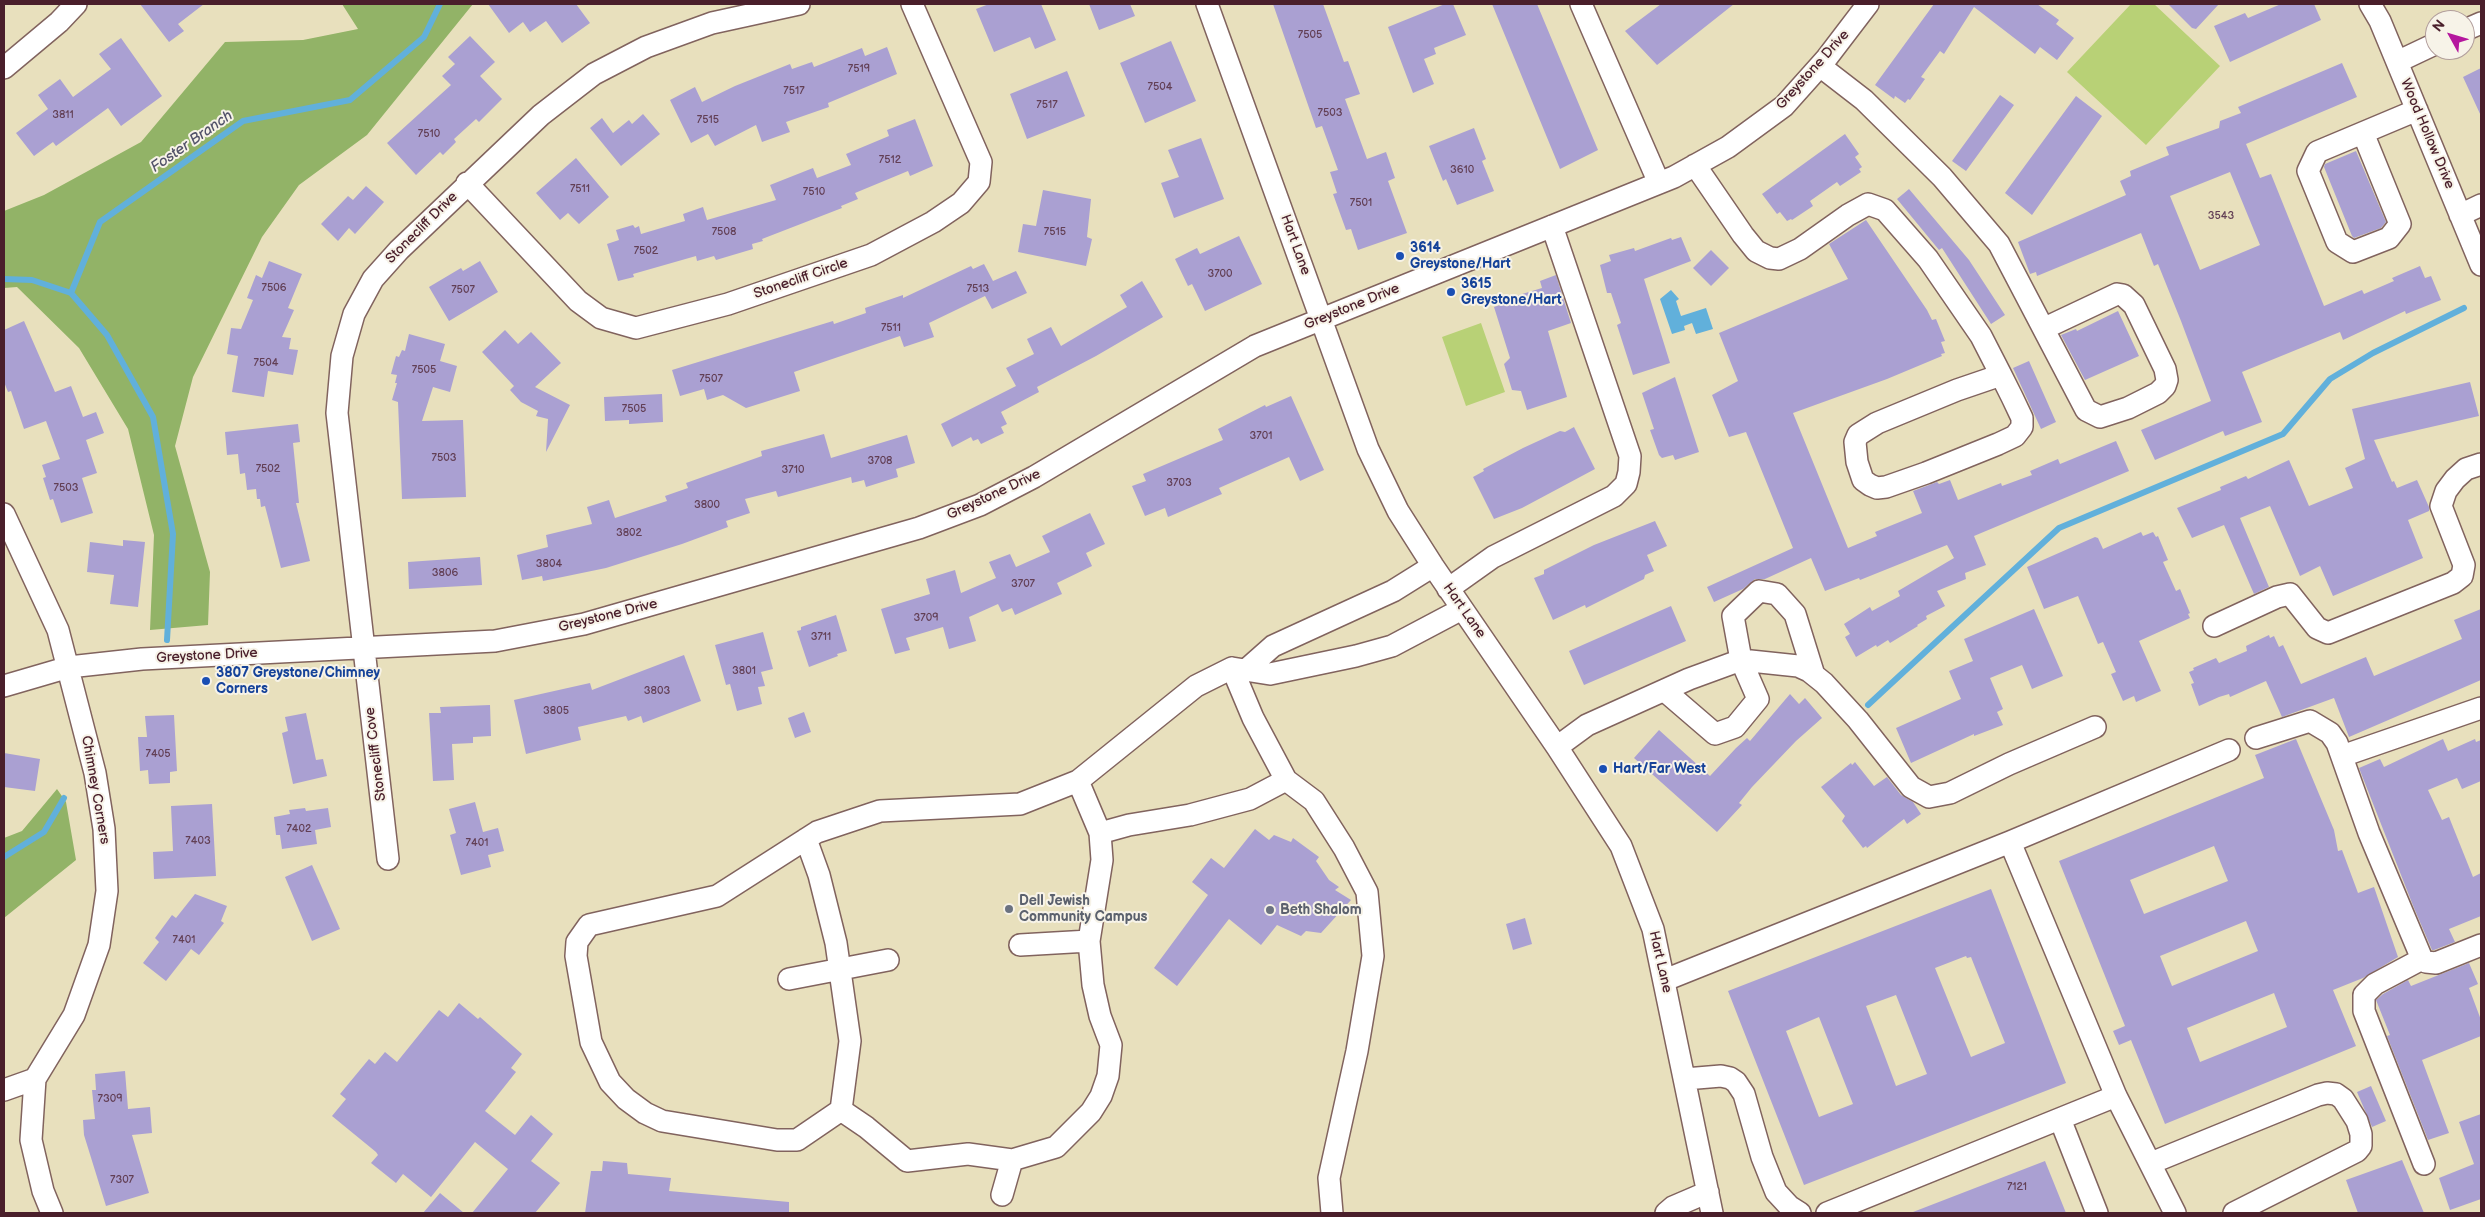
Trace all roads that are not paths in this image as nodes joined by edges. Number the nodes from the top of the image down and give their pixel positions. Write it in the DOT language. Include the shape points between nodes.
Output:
graph roads {
  1 [pos="76,4"];
  2 [pos="799,4"];
  3 [pos="912,4"];
  4 [pos="1207,4"];
  5 [pos="1868,4"];
  6 [pos="2370,4"];
  7 [pos="1585,6"];
  8 [pos="2425,49"];
  9 [pos="2397,62"];
  10 [pos="1820,66"];
  11 [pos="4,68"];
  12 [pos="2417,110"];
  13 [pos="2363,133"];
  14 [pos="1695,165"];
  15 [pos="1659,183"];
  16 [pos="467,184"];
  17 [pos="2481,205"];
  18 [pos="2460,215"];
  19 [pos="1552,226"];
  20 [pos="2481,265"];
  21 [pos="1322,319"];
  22 [pos="2045,328"];
  23 [pos="2001,375"];
  24 [pos="2481,464"];
  25 [pos="4,514"];
  26 [pos="1432,566"];
  27 [pos="1448,588"];
  28 [pos="1462,609"];
  29 [pos="2214,626"];
  30 [pos="363,649"];
  31 [pos="1741,660"];
  32 [pos="69,667"];
  33 [pos="1240,668"];
  34 [pos="1814,675"];
  35 [pos="4,686"];
  36 [pos="1665,690"];
  37 [pos="2481,708"];
  38 [pos="2095,727"];
  39 [pos="2256,738"];
  40 [pos="1557,747"];
  41 [pos="2229,750"];
  42 [pos="2342,756"];
  43 [pos="1286,780"];
  44 [pos="1078,781"];
  45 [pos="1100,833"];
  46 [pos="806,839"];
  47 [pos="2010,842"];
  48 [pos="388,858"];
  49 [pos="1089,941"];
  50 [pos="1020,945"];
  51 [pos="2481,945"];
  52 [pos="2422,959"];
  53 [pos="888,960"];
  54 [pos="840,970"];
  55 [pos="788,979"];
  56 [pos="1665,980"];
  57 [pos="35,1079"];
  58 [pos="1685,1079"];
  59 [pos="4,1090"];
  60 [pos="2116,1096"];
  61 [pos="841,1110"];
  62 [pos="2060,1119"];
  63 [pos="1012,1160"];
  64 [pos="2151,1163"];
  65 [pos="2424,1164"];
  66 [pos="1708,1192"];
  67 [pos="1002,1195"];
  68 [pos="1792,1211"];
  69 [pos="52,1213"];
  70 [pos="1332,1213"];
  71 [pos="1666,1213"];
  72 [pos="1712,1213"];
  73 [pos="1828,1213"];
  74 [pos="2097,1213"];
  75 [pos="2175,1213"];
  76 [pos="2234,1213"];
  1 -- 11 [label="street"];
  2 -- 16 [label="street, Stonecliff Drive" via="712,23 646,47 594,74 541,116"];
  3 -- 16 [label="street, Stonecliff Circle" via="981,162 979,182 961,203 872,255 728,304 636,328 601,318 578,301"];
  4 -- 21 [label="street, Hart Lane"];
  5 -- 10 [label="street, Greystone Drive"];
  6 -- 9 [label="street, Wood Hollow Drive"];
  7 -- 15 [label="street"];
  8 -- 9 [label="street"];
  9 -- 12 [label="street, Wood Hollow Drive"];
  10 -- 14 [label="street, Greystone Drive" via="1784,106 1728,148"];
  10 -- 22 [label="street" via="1864,100 1935,170 1999,244"];
  12 -- 13 [label="street"];
  12 -- 18 [label="street, Wood Hollow Drive"];
  13 -- 13 [label="street" via="2317,152 2308,171 2337,242 2353,252 2389,238 2400,224"];
  14 -- 15 [label="street, Greystone Drive"];
  14 -- 23 [label="street" via="1725,212 1756,251 1770,258 1779,259 1800,249 1868,204 1885,210 1928,260 1981,336"];
  15 -- 19 [label="street, Greystone Drive"];
  16 -- 30 [label="street, Stonecliff Drive" via="373,279 354,314 342,356 338,413"];
  17 -- 18 [label="street"];
  18 -- 20 [label="street, Wood Hollow Drive"];
  19 -- 21 [label="street, Greystone Drive"];
  19 -- 27 [label="street" via="1630,456 1629,472 1621,491 1614,496 1493,557"];
  21 -- 26 [label="street, Hart Lane" via="1368,449 1398,511"];
  21 -- 30 [label="street, Greystone Drive" via="1255,346 1034,477 980,504 919,528 584,624 496,641"];
  22 -- 22 [label="street" via="2081,402 2092,414 2100,417 2128,408 2165,386 2165,369 2134,305 2123,295 2116,294"];
  23 -- 23 [label="street" via="2022,418 2022,427 2015,436 1886,487 1877,488 1863,480 1857,462 1855,442 1858,435 1877,423"];
  24 -- 29 [label="street" via="2454,479 2441,506 2464,565 2462,576 2453,583 2328,633 2317,628 2290,594"];
  25 -- 32 [label="street, Chimney Corners" via="58,630"];
  26 -- 27 [label="street, Hart Lane"];
  26 -- 33 [label="street" via="1393,591 1274,646"];
  27 -- 28 [label="street, Hart Lane"];
  28 -- 33 [label="street" via="1392,646 1356,656 1270,674"];
  28 -- 40 [label="street, Hart Lane"];
  30 -- 32 [label="street, Greystone Drive" via="142,658"];
  30 -- 48 [label="street, Stonecliff Cove"];
  31 -- 34 [label="street" via="1798,666"];
  31 -- 34 [label="street" via="1733,616 1758,591 1777,594 1795,614"];
  31 -- 36 [label="street"];
  31 -- 36 [label="street" via="1758,699 1735,727 1716,734"];
  32 -- 35 [label="street, Greystone Drive"];
  32 -- 57 [label="street, Chimney Corners" via="95,773 104,829 107,891 99,945 74,1015"];
  33 -- 43 [label="street" via="1253,718"];
  33 -- 44 [label="street" via="1196,686"];
  34 -- 38 [label="street" via="1858,720 1911,788 1929,797 1950,793"];
  36 -- 40 [label="street" via="1587,726"];
  37 -- 42 [label="street"];
  39 -- 42 [label="street" via="2310,720 2330,732"];
  40 -- 56 [label="street, Hart Lane" via="1620,846 1653,929"];
  41 -- 47 [label="street"];
  42 -- 52 [label="street" via="2369,833"];
  43 -- 45 [label="street" via="1250,799"];
  43 -- 70 [label="street" via="1314,801 1367,892 1373,956 1357,1051 1329,1178"];
  44 -- 45 [label="street"];
  44 -- 46 [label="street" via="1020,804 880,811 817,832"];
  45 -- 49 [label="street" via="1102,860"];
  46 -- 54 [label="street" via="821,883"];
  46 -- 61 [label="street" via="717,896 589,925 577,942 576,956 591,1042 610,1082 645,1113 662,1121 691,1127 776,1140 797,1140"];
  47 -- 56 [label="street"];
  47 -- 60 [label="street"];
  49 -- 50 [label="street"];
  49 -- 63 [label="street" via="1093,985 1111,1045 1108,1076 1101,1096 1056,1147"];
  51 -- 52 [label="street" via="2436,962"];
  52 -- 65 [label="street" via="2375,984 2364,995 2364,1011"];
  53 -- 54 [label="street"];
  54 -- 55 [label="street"];
  54 -- 61 [label="street" via="850,1041"];
  56 -- 58 [label="street, Hart Lane"];
  57 -- 59 [label="street"];
  57 -- 69 [label="street, Chimney Corners" via="31,1140 43,1191"];
  58 -- 66 [label="street, Hart Lane"];
  58 -- 68 [label="street" via="1730,1078 1736,1082 1744,1094 1762,1158 1776,1192"];
  60 -- 62 [label="street"];
  60 -- 64 [label="street"];
  61 -- 63 [label="street" via="906,1161 968,1154"];
  62 -- 73 [label="street"];
  62 -- 74 [label="street"];
  63 -- 67 [label="street"];
  64 -- 75 [label="street"];
  64 -- 76 [label="street" via="2318,1095 2336,1094 2343,1100 2357,1121 2361,1134 2361,1146 2357,1151"];
  66 -- 71 [label="street"];
  66 -- 72 [label="street, Hart Lane"];
}
